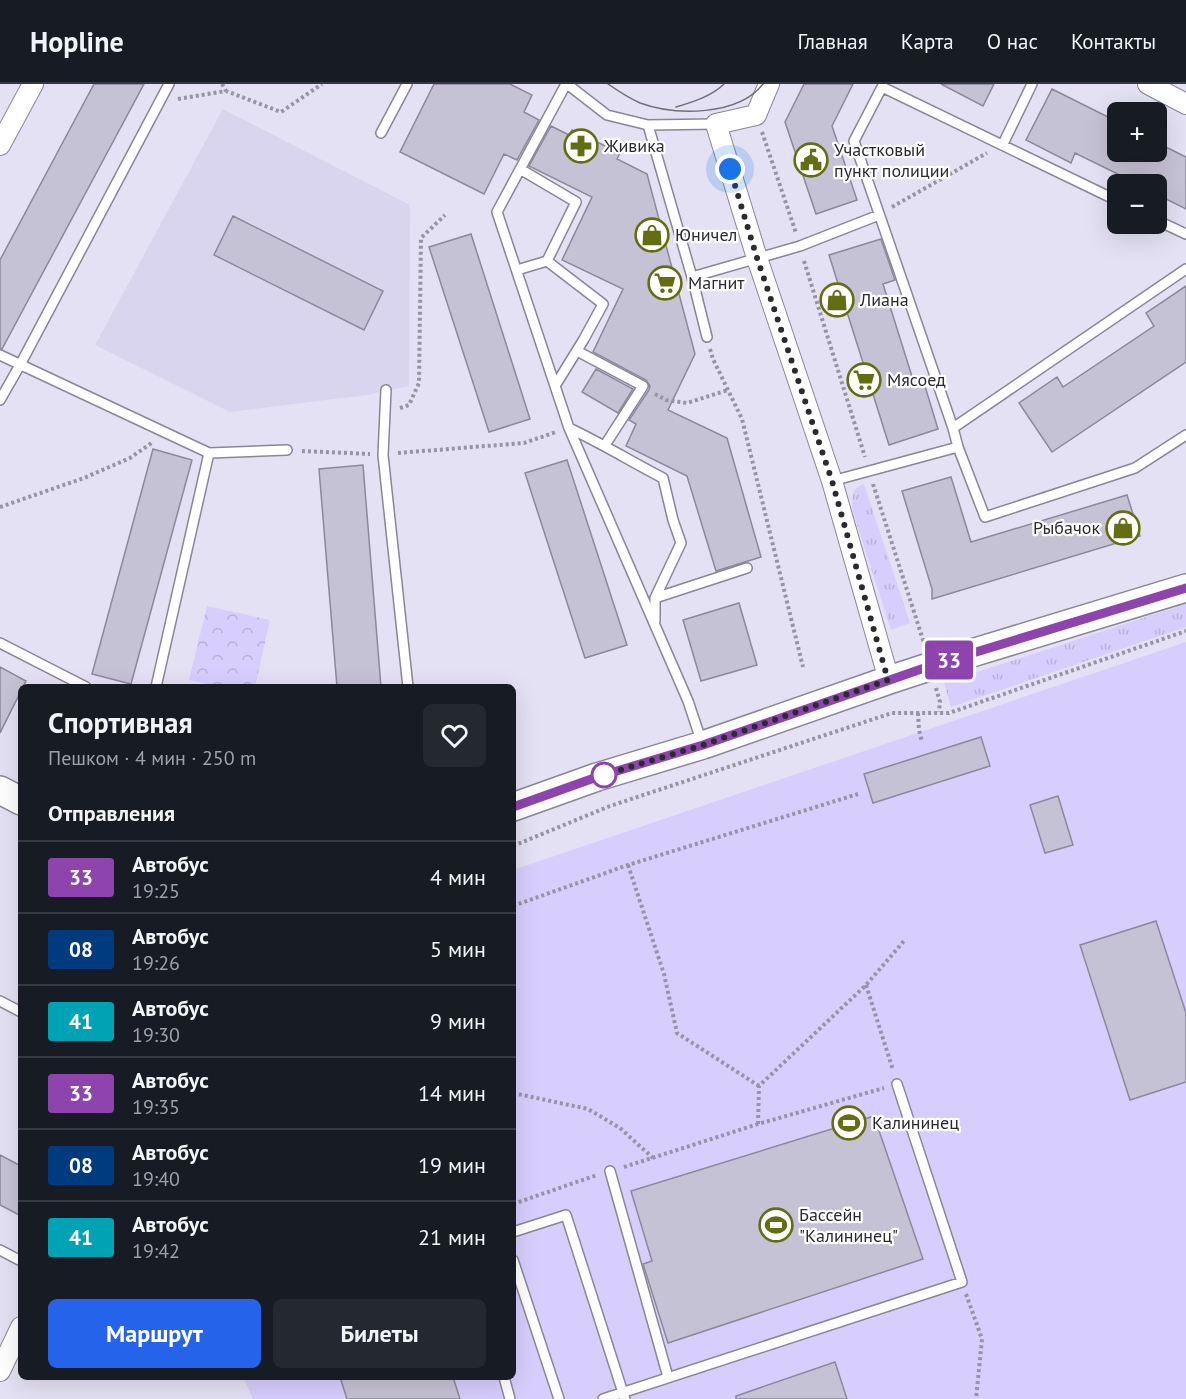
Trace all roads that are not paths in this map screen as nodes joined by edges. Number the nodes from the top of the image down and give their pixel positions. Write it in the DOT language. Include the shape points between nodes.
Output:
graph roads {
  1 [pos="33,84"];
  2 [pos="169,84"];
  3 [pos="407,84"];
  4 [pos="566,84"];
  5 [pos="769,84"];
  6 [pos="1032,84"];
  7 [pos="1148,84"];
  8 [pos="1186,103"];
  9 [pos="716,124"];
  10 [pos="648,125"];
  11 [pos="381,133"];
  12 [pos="1003,144"];
  13 [pos="0,145"];
  14 [pos="520,169"];
  15 [pos="1107,196"];
  16 [pos="879,215"];
  17 [pos="1167,225"];
  18 [pos="1186,234"];
  19 [pos="757,258"];
  20 [pos="547,261"];
  21 [pos="1186,269"];
  22 [pos="517,270"];
  23 [pos="692,277"];
  24 [pos="707,337"];
  25 [pos="577,351"];
  26 [pos="0,355"];
  27 [pos="20,365"];
  28 [pos="555,386"];
  29 [pos="386,390"];
  30 [pos="0,400"];
  31 [pos="569,428"];
  32 [pos="953,428"];
  33 [pos="1186,435"];
  34 [pos="605,445"];
  35 [pos="958,447"];
  36 [pos="286,450"];
  37 [pos="210,453"];
  38 [pos="832,481"];
  39 [pos="747,568"];
  40 [pos="1186,588"];
  41 [pos="655,598"];
  42 [pos="654,624"];
  43 [pos="0,643"];
  44 [pos="888,680"];
  45 [pos="81,684"];
  46 [pos="157,684"];
  47 [pos="408,684"];
  48 [pos="703,745"];
  49 [pos="0,790"];
  50 [pos="18,799"];
  51 [pos="516,806"];
  52 [pos="0,1001"];
  53 [pos="18,1010"];
  54 [pos="897,1084"];
  55 [pos="610,1171"];
  56 [pos="516,1231"];
  57 [pos="0,1250"];
  58 [pos="18,1259"];
  59 [pos="516,1269"];
  60 [pos="18,1333"];
  61 [pos="0,1371"];
  62 [pos="668,1377"];
  63 [pos="505,1380"];
  64 [pos="624,1396"];
  65 [pos="510,1399"];
  66 [pos="559,1399"];
  67 [pos="603,1399"];
  1 -- 13 [label="street"];
  2 -- 27 [label="lane"];
  3 -- 11 [label="lane"];
  4 -- 10 [label="lane" via="607,115"];
  4 -- 14 [label="lane"];
  5 -- 9 [label="street" via="756,115"];
  6 -- 12 [label="lane"];
  7 -- 8 [label="street"];
  9 -- 10 [label="lane"];
  9 -- 19 [label="street"];
  10 -- 23 [label="lane"];
  12 -- 15 [label="lane"];
  12 -- 16 [label="lane" via="882,87 854,141"];
  14 -- 20 [label="lane" via="576,202"];
  14 -- 22 [label="lane" via="497,212"];
  16 -- 19 [label="lane"];
  16 -- 32 [label="lane"];
  17 -- 18 [label="lane"];
  19 -- 23 [label="lane"];
  19 -- 38 [label="street"];
  20 -- 22 [label="lane"];
  20 -- 25 [label="lane" via="603,304"];
  21 -- 32 [label="lane"];
  22 -- 28 [label="lane"];
  23 -- 24 [label="lane"];
  25 -- 28 [label="lane"];
  25 -- 34 [label="lane" via="643,386"];
  26 -- 27 [label="lane"];
  27 -- 30 [label="lane"];
  27 -- 37 [label="lane"];
  28 -- 31 [label="lane"];
  29 -- 47 [label="lane" via="383,455"];
  31 -- 34 [label="lane"];
  31 -- 42 [label="lane"];
  32 -- 35 [label="lane"];
  33 -- 35 [label="lane" via="1135,468 985,517"];
  34 -- 41 [label="lane" via="663,478 681,543"];
  35 -- 38 [label="lane"];
  36 -- 37 [label="lane"];
  37 -- 46 [label="lane"];
  38 -- 44 [label="street"];
  39 -- 41 [label="lane"];
  40 -- 44 [label="main road"];
  41 -- 42 [label="lane"];
  42 -- 48 [label="lane"];
  43 -- 45 [label="lane"];
  44 -- 48 [label="main road"];
  48 -- 51 [label="main road"];
  49 -- 50 [label="main road"];
  52 -- 53 [label="lane"];
  54 -- 62 [label="lane" via="962,1282"];
  55 -- 62 [label="lane"];
  56 -- 64 [label="lane" via="566,1215"];
  57 -- 58 [label="lane"];
  59 -- 66 [label="lane"];
  60 -- 61 [label="street"];
  62 -- 64 [label="lane"];
  63 -- 65 [label="lane"];
  64 -- 67 [label="lane"];
}
